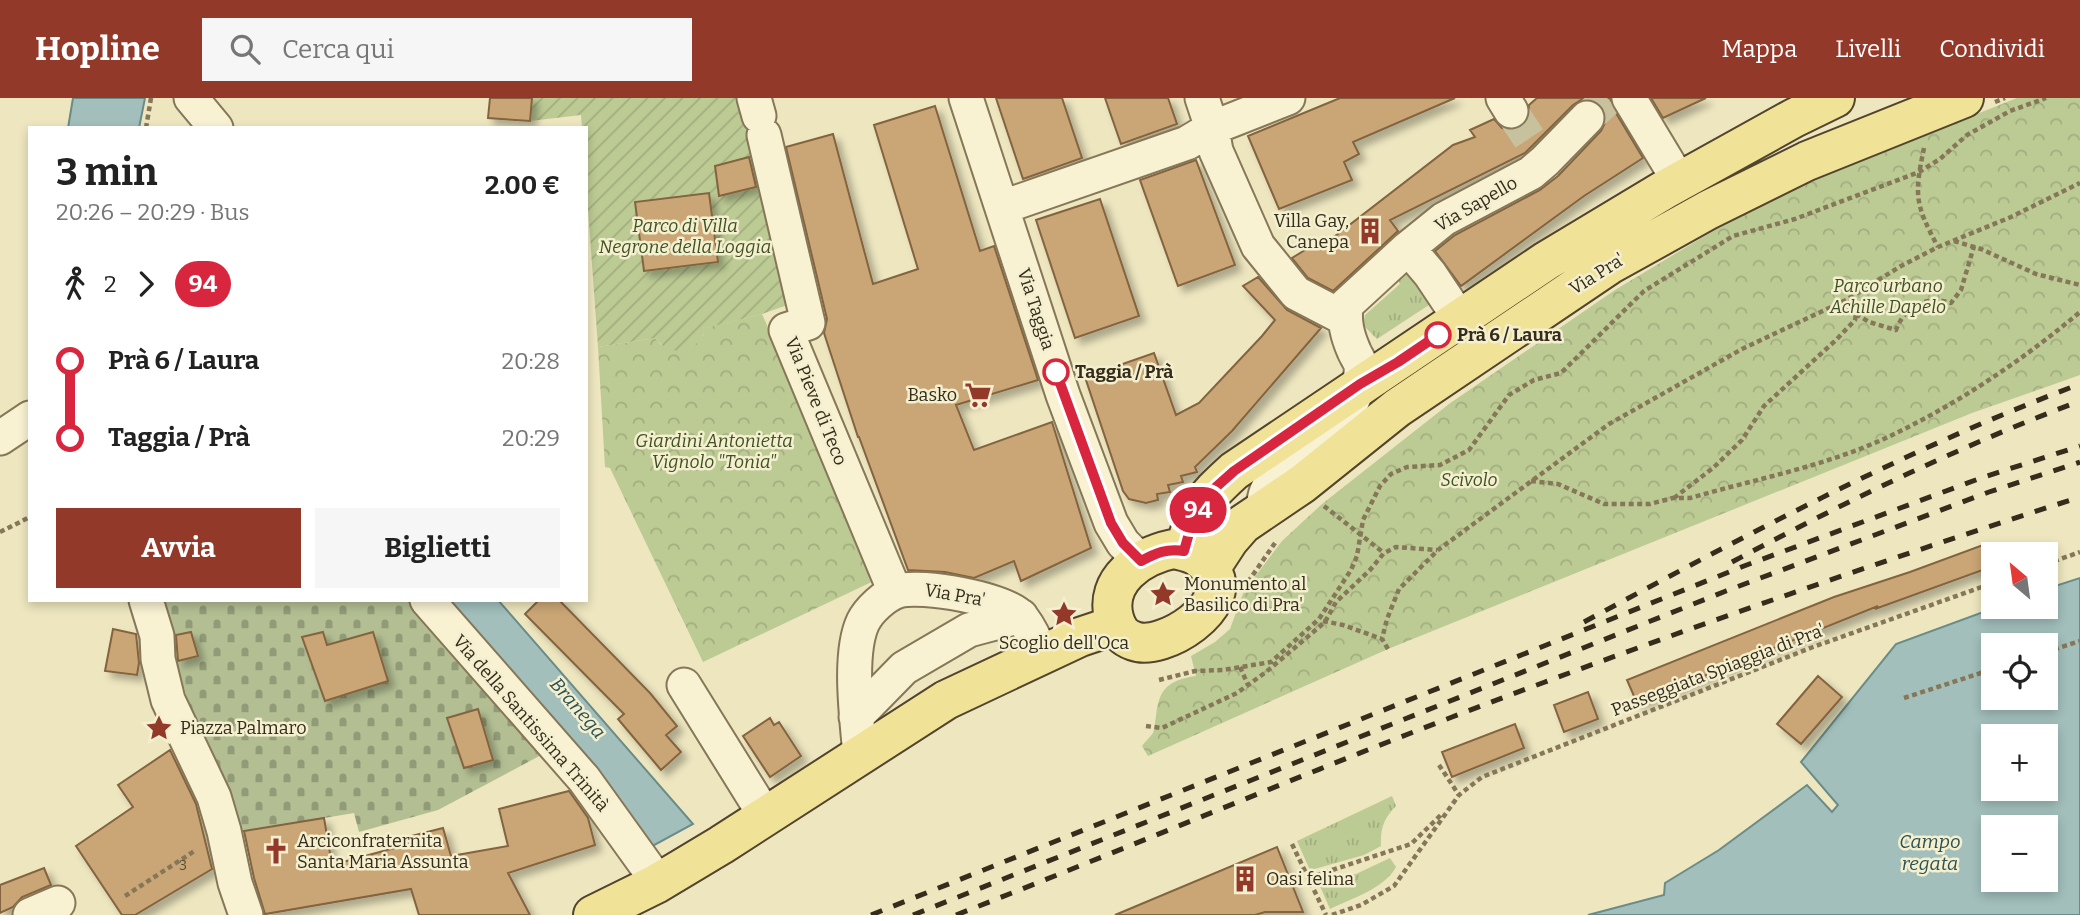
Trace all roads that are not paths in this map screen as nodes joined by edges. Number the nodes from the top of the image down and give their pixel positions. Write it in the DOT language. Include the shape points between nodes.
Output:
graph roads {
  1 [pos="191,98"];
  2 [pos="966,98"];
  3 [pos="1288,98"];
  4 [pos="1629,98"];
  5 [pos="1835,98"];
  6 [pos="1975,102"];
  7 [pos="1601,105"];
  8 [pos="1207,113"];
  9 [pos="759,116"];
  10 [pos="214,126"];
  11 [pos="1679,181"];
  12 [pos="1003,207"];
  13 [pos="1408,248"];
  14 [pos="1344,318"];
  15 [pos="1460,319"];
  16 [pos="1356,379"];
  17 [pos="28,419"];
  18 [pos="0,438"];
  19 [pos="1274,521"];
  20 [pos="1197,560"];
  21 [pos="1141,561"];
  22 [pos="895,592"];
  23 [pos="147,602"];
  24 [pos="429,602"];
  25 [pos="1021,616"];
  26 [pos="1116,625"];
  27 [pos="1042,654"];
  28 [pos="684,685"];
  29 [pos="856,717"];
  30 [pos="860,755"];
  31 [pos="766,817"];
  32 [pos="660,881"];
  33 [pos="246,915"];
  34 [pos="593,915"];
  1 -- 10 [label="street"];
  2 -- 12 [label="street, Via Taggia"];
  3 -- 8 [label="street"];
  4 -- 11 [label="street"];
  5 -- 11 [label="main road"];
  6 -- 19 [label="main road, Via Pra'" via="1807,161 1609,265 1397,408 1302,484"];
  7 -- 13 [label="street, Via Sapello" via="1541,155 1531,173 1444,219"];
  8 -- 12 [label="street" via="1187,143"];
  8 -- 14 [label="street" via="1216,151 1258,246 1296,293"];
  9 -- 22 [label="street, Via Pieve di Teco" via="808,323 782,319"];
  11 -- 15 [label="main road"];
  12 -- 21 [label="street, Via Taggia" via="1063,396 1111,523"];
  13 -- 14 [label="street, Via Sapello" via="1346,305"];
  13 -- 15 [label="street"];
  14 -- 16 [label="street"];
  15 -- 16 [label="main road" via="1398,362"];
  16 -- 19 [label="street" via="1337,428 1273,479 1263,499"];
  16 -- 20 [label="main road" via="1206,496 1193,519"];
  17 -- 18 [label="street"];
  19 -- 20 [label="main road, Via Pra'" via="1236,532"];
  20 -- 21 [label="main road" via="1172,549"];
  20 -- 26 [label="main road" via="1216,578 1216,596 1198,619 1165,638 1143,643 1125,636"];
  21 -- 26 [label="main road" via="1118,581 1114,591"];
  22 -- 25 [label="street, Via Pra'" via="914,588 946,592 993,602"];
  22 -- 29 [label="street" via="877,604 863,622 857,645"];
  23 -- 33 [label="street" via="168,700 214,797"];
  24 -- 32 [label="street, Via della Santissima Trinità" via="584,779"];
  25 -- 27 [label="street"];
  25 -- 29 [label="street" via="969,631 904,668"];
  26 -- 27 [label="main road"];
  27 -- 30 [label="main road" via="946,700"];
  28 -- 31 [label="street"];
  29 -- 30 [label="street"];
  30 -- 31 [label="main road"];
  31 -- 32 [label="main road"];
  32 -- 34 [label="main road"];
}
